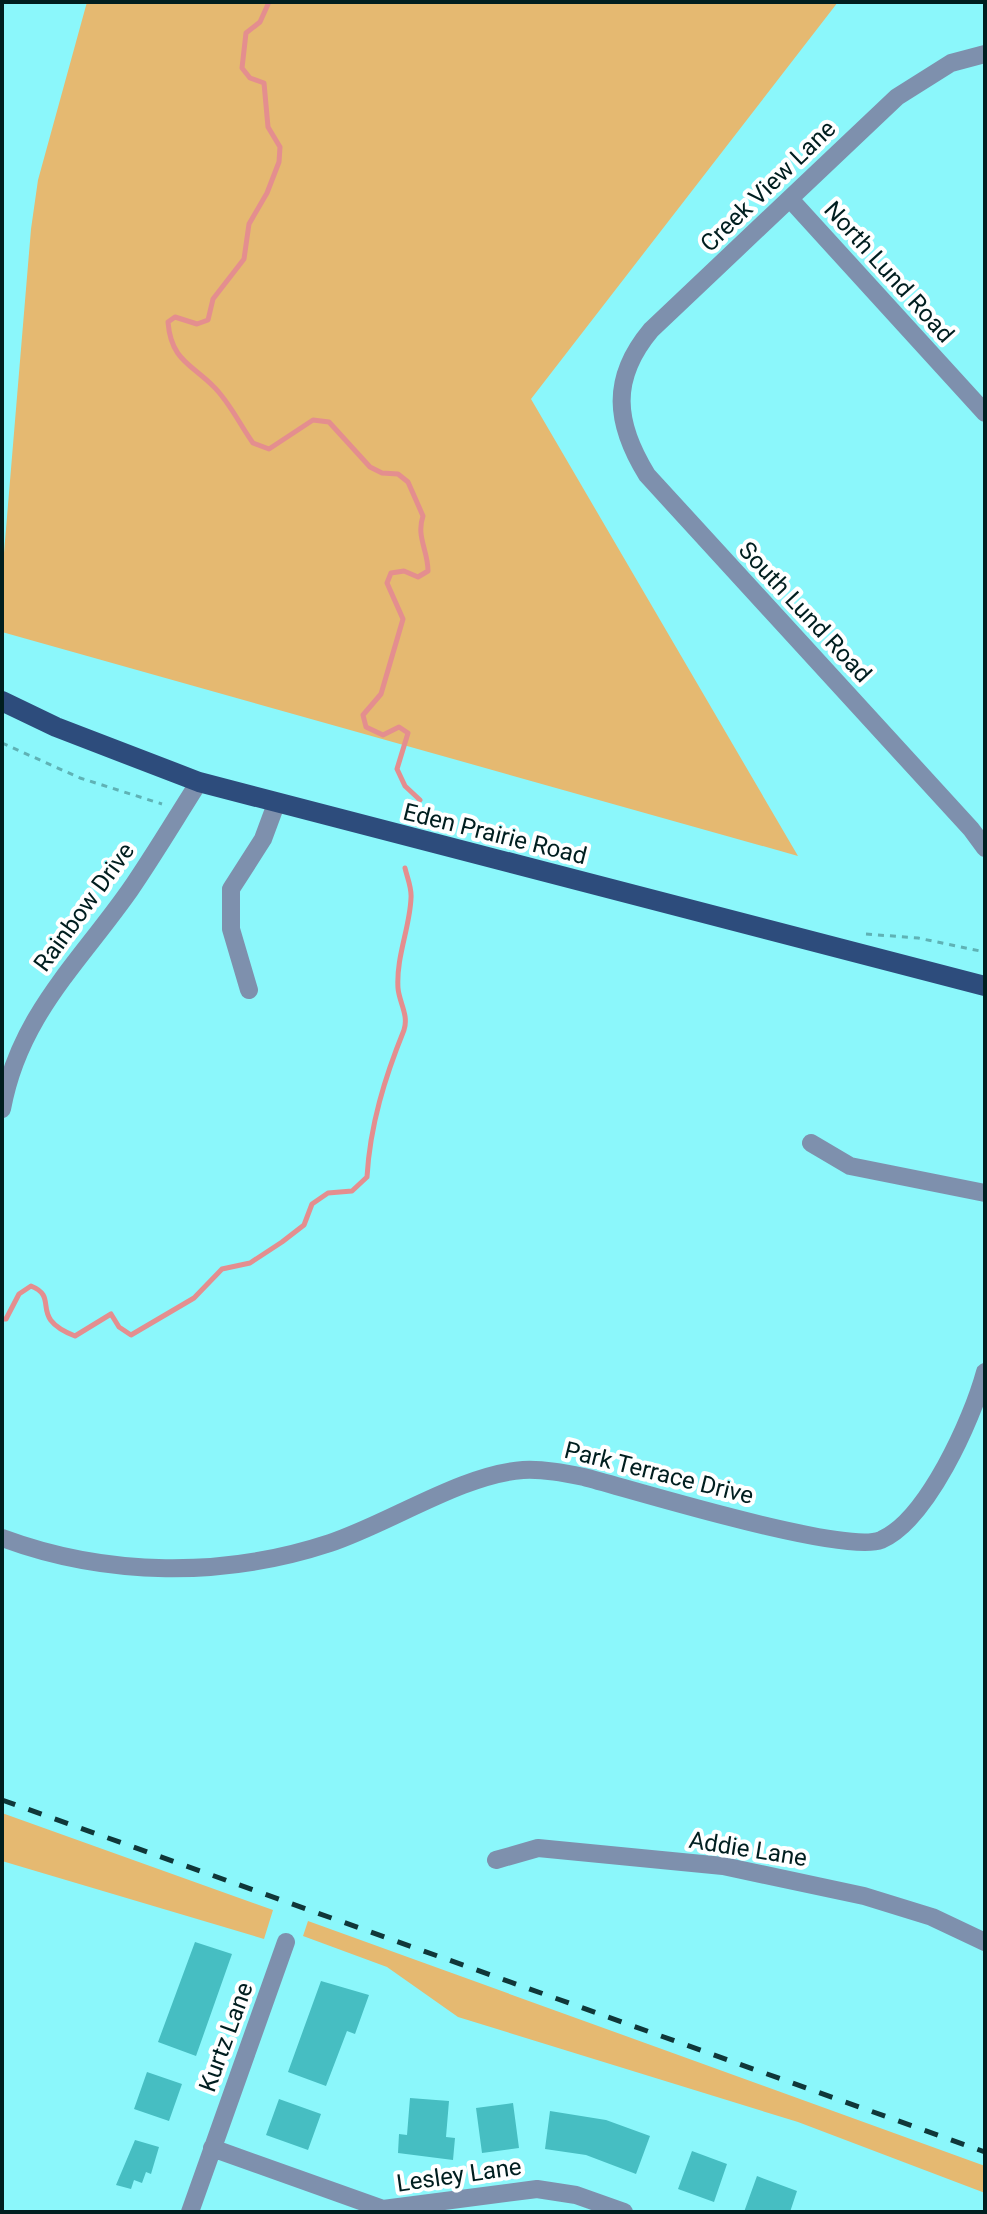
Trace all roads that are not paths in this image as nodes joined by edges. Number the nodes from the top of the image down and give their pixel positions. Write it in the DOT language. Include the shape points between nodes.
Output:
graph roads {
  1 [pos="985,54"];
  2 [pos="790,199"];
  3 [pos="621,392"];
  4 [pos="985,413"];
  5 [pos="2,701"];
  6 [pos="199,782"];
  7 [pos="276,804"];
  8 [pos="985,848"];
  9 [pos="985,986"];
  10 [pos="249,990"];
  11 [pos="2,1109"];
  12 [pos="811,1143"];
  13 [pos="985,1193"];
  14 [pos="985,1372"];
  15 [pos="2,1538"];
  16 [pos="496,1860"];
  17 [pos="286,1942"];
  18 [pos="985,1942"];
  19 [pos="212,2148"];
  20 [pos="190,2212"];
  21 [pos="624,2212"];
  1 -- 2 [label="street, Creek View Lane" via="951,63 897,97"];
  2 -- 3 [label="street, Creek View Lane" via="651,330 636,349"];
  2 -- 4 [label="street, North Lund Road"];
  3 -- 8 [label="street, South Lund Road" via="627,435 647,475"];
  5 -- 6 [label="main road, Eden Prairie Road"];
  6 -- 7 [label="main road, Eden Prairie Road"];
  6 -- 11 [label="street, Rainbow Drive" via="129,891 39,1013 17,1051"];
  7 -- 9 [label="main road, Eden Prairie Road"];
  7 -- 10 [label="street" via="263,839 231,889 231,929"];
  12 -- 13 [label="street" via="850,1166"];
  14 -- 15 [label="street, Park Terrace Drive" via="962,1431 915,1512 879,1541 833,1541 584,1477 522,1470 491,1476 331,1543 223,1566 114,1566"];
  16 -- 18 [label="street, Addie Lane" via="538,1848 723,1866 864,1896 932,1917"];
  17 -- 19 [label="street, Kurtz Lane"];
  19 -- 20 [label="street, Kurtz Lane"];
  19 -- 21 [label="street, Lesley Lane" via="383,2209 537,2189 576,2195"];
}
